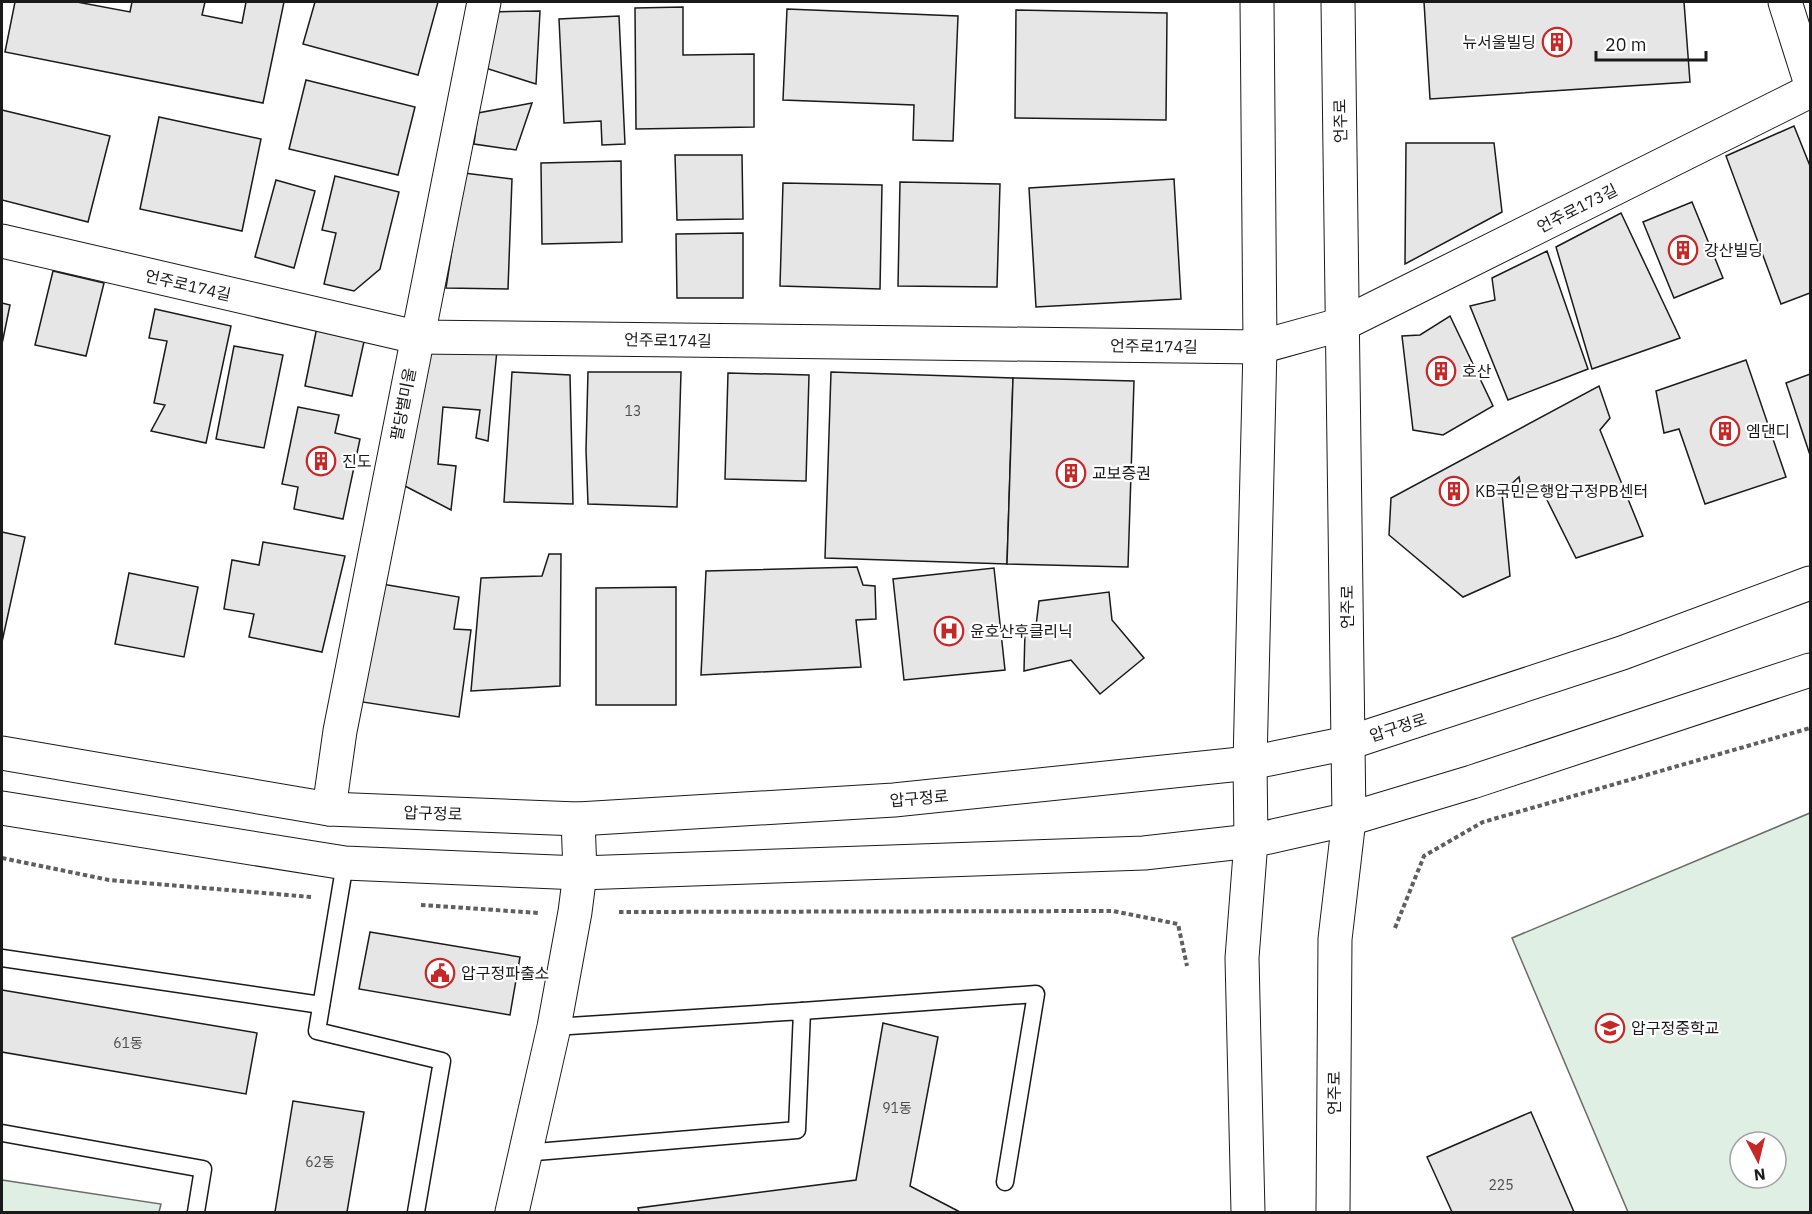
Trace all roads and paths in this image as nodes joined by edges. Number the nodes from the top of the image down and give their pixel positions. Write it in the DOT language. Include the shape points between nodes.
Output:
graph roads {
  1 [pos="483,2"];
  2 [pos="1257,2"];
  3 [pos="1338,2"];
  4 [pos="1785,2"];
  5 [pos="1810,81"];
  6 [pos="1810,91"];
  7 [pos="2,241"];
  8 [pos="1343,324"];
  9 [pos="416,337"];
  10 [pos="1260,347"];
  11 [pos="1810,583"];
  12 [pos="1810,670"];
  13 [pos="1810,728"];
  14 [pos="1348,743"];
  15 [pos="2,753"];
  16 [pos="1250,763"];
  17 [pos="2,808"];
  18 [pos="329,809"];
  19 [pos="578,819"];
  20 [pos="1349,819"];
  21 [pos="1251,841"];
  22 [pos="2,858"];
  23 [pos="345,863"];
  24 [pos="580,873"];
  25 [pos="339,899"];
  26 [pos="416,904"];
  27 [pos="619,912"];
  28 [pos="540,913"];
  29 [pos="1395,928"];
  30 [pos="2,958"];
  31 [pos="1187,966"];
  32 [pos="321,1005"];
  33 [pos="802,1011"];
  34 [pos="554,1027"];
  35 [pos="2,1133"];
  36 [pos="524,1153"];
  37 [pos="1005,1182"];
  38 [pos="196,1212"];
  39 [pos="416,1212"];
  40 [pos="512,1212"];
  41 [pos="1248,1212"];
  42 [pos="1333,1212"];
  1 -- 9 [label="main road, 팔당별미울"];
  2 -- 10 [label="main road"];
  3 -- 8 [label="main road, 언주로"];
  4 -- 5 [label="main road"];
  6 -- 8 [label="main road, 언주로173길"];
  7 -- 9 [label="main road, 언주로174길"];
  8 -- 10 [label="main road, 언주로174길"];
  8 -- 14 [label="main road, 언주로"];
  9 -- 10 [label="main road, 언주로174길"];
  9 -- 18 [label="main road, 팔당별미울" via="340,731"];
  10 -- 16 [label="main road"];
  11 -- 14 [label="main road, 압구정로" via="1622,653"];
  12 -- 20 [label="main road"];
  13 -- 29 [label="path" via="1483,822 1424,856"];
  14 -- 16 [label="main road, 압구정로"];
  14 -- 20 [label="main road, 언주로"];
  15 -- 18 [label="main road, 압구정로"];
  16 -- 19 [label="main road, 압구정로" via="894,800"];
  16 -- 21 [label="main road"];
  17 -- 23 [label="main road"];
  18 -- 19 [label="main road, 압구정로"];
  19 -- 24 [label="main road"];
  20 -- 21 [label="main road"];
  20 -- 42 [label="main road, 언주로" via="1335,939"];
  21 -- 24 [label="main road" via="1144,853"];
  21 -- 41 [label="main road" via="1242,958"];
  22 -- 25 [label="path" via="110,880"];
  23 -- 24 [label="main road"];
  23 -- 25 [label="lane"];
  24 -- 34 [label="main road"];
  25 -- 32 [label="lane"];
  26 -- 28 [label="path"];
  27 -- 31 [label="path" via="1113,911 1178,924"];
  30 -- 32 [label="lane"];
  32 -- 39 [label="lane" via="317,1031 442,1061"];
  33 -- 34 [label="lane"];
  33 -- 36 [label="lane" via="796,1130"];
  33 -- 37 [label="lane" via="1036,994"];
  34 -- 36 [label="main road"];
  35 -- 38 [label="lane" via="203,1169"];
  36 -- 40 [label="main road"];
}
